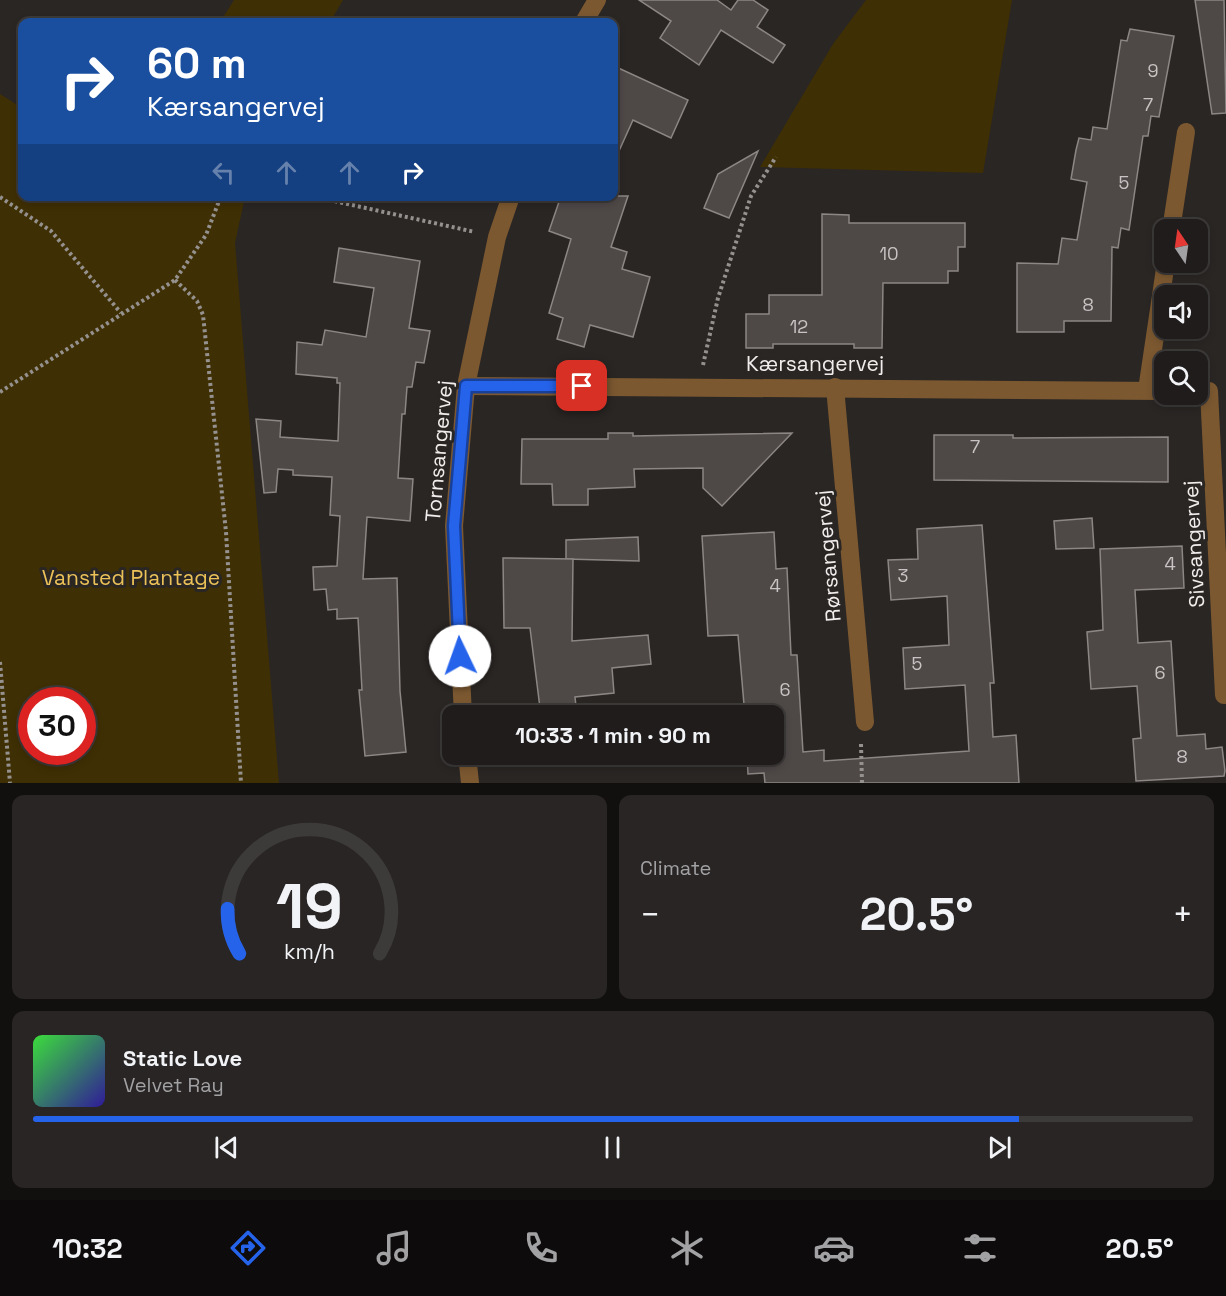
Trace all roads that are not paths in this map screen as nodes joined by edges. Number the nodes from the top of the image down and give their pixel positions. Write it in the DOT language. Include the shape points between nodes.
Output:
graph roads {
  1 [pos="597,0"];
  2 [pos="586,18"];
  3 [pos="1186,132"];
  4 [pos="509,201"];
  5 [pos="1173,219"];
  6 [pos="1165,273"];
  7 [pos="1158,351"];
  8 [pos="466,386"];
  9 [pos="836,387"];
  10 [pos="1154,391"];
  11 [pos="1211,391"];
  12 [pos="1224,695"];
  13 [pos="463,705"];
  14 [pos="865,722"];
  15 [pos="468,765"];
  16 [pos="470,783"];
  1 -- 2 [label="street"];
  3 -- 5 [label="street"];
  4 -- 8 [label="street, Tornsangervej" via="497,237"];
  6 -- 7 [label="street"];
  8 -- 9 [label="street, Kærsangervej"];
  8 -- 13 [label="street, Tornsangervej" via="454,526"];
  9 -- 10 [label="street, Kærsangervej"];
  9 -- 14 [label="street, Rørsangervej"];
  11 -- 12 [label="street, Sivsangervej"];
  15 -- 16 [label="street"];
}
